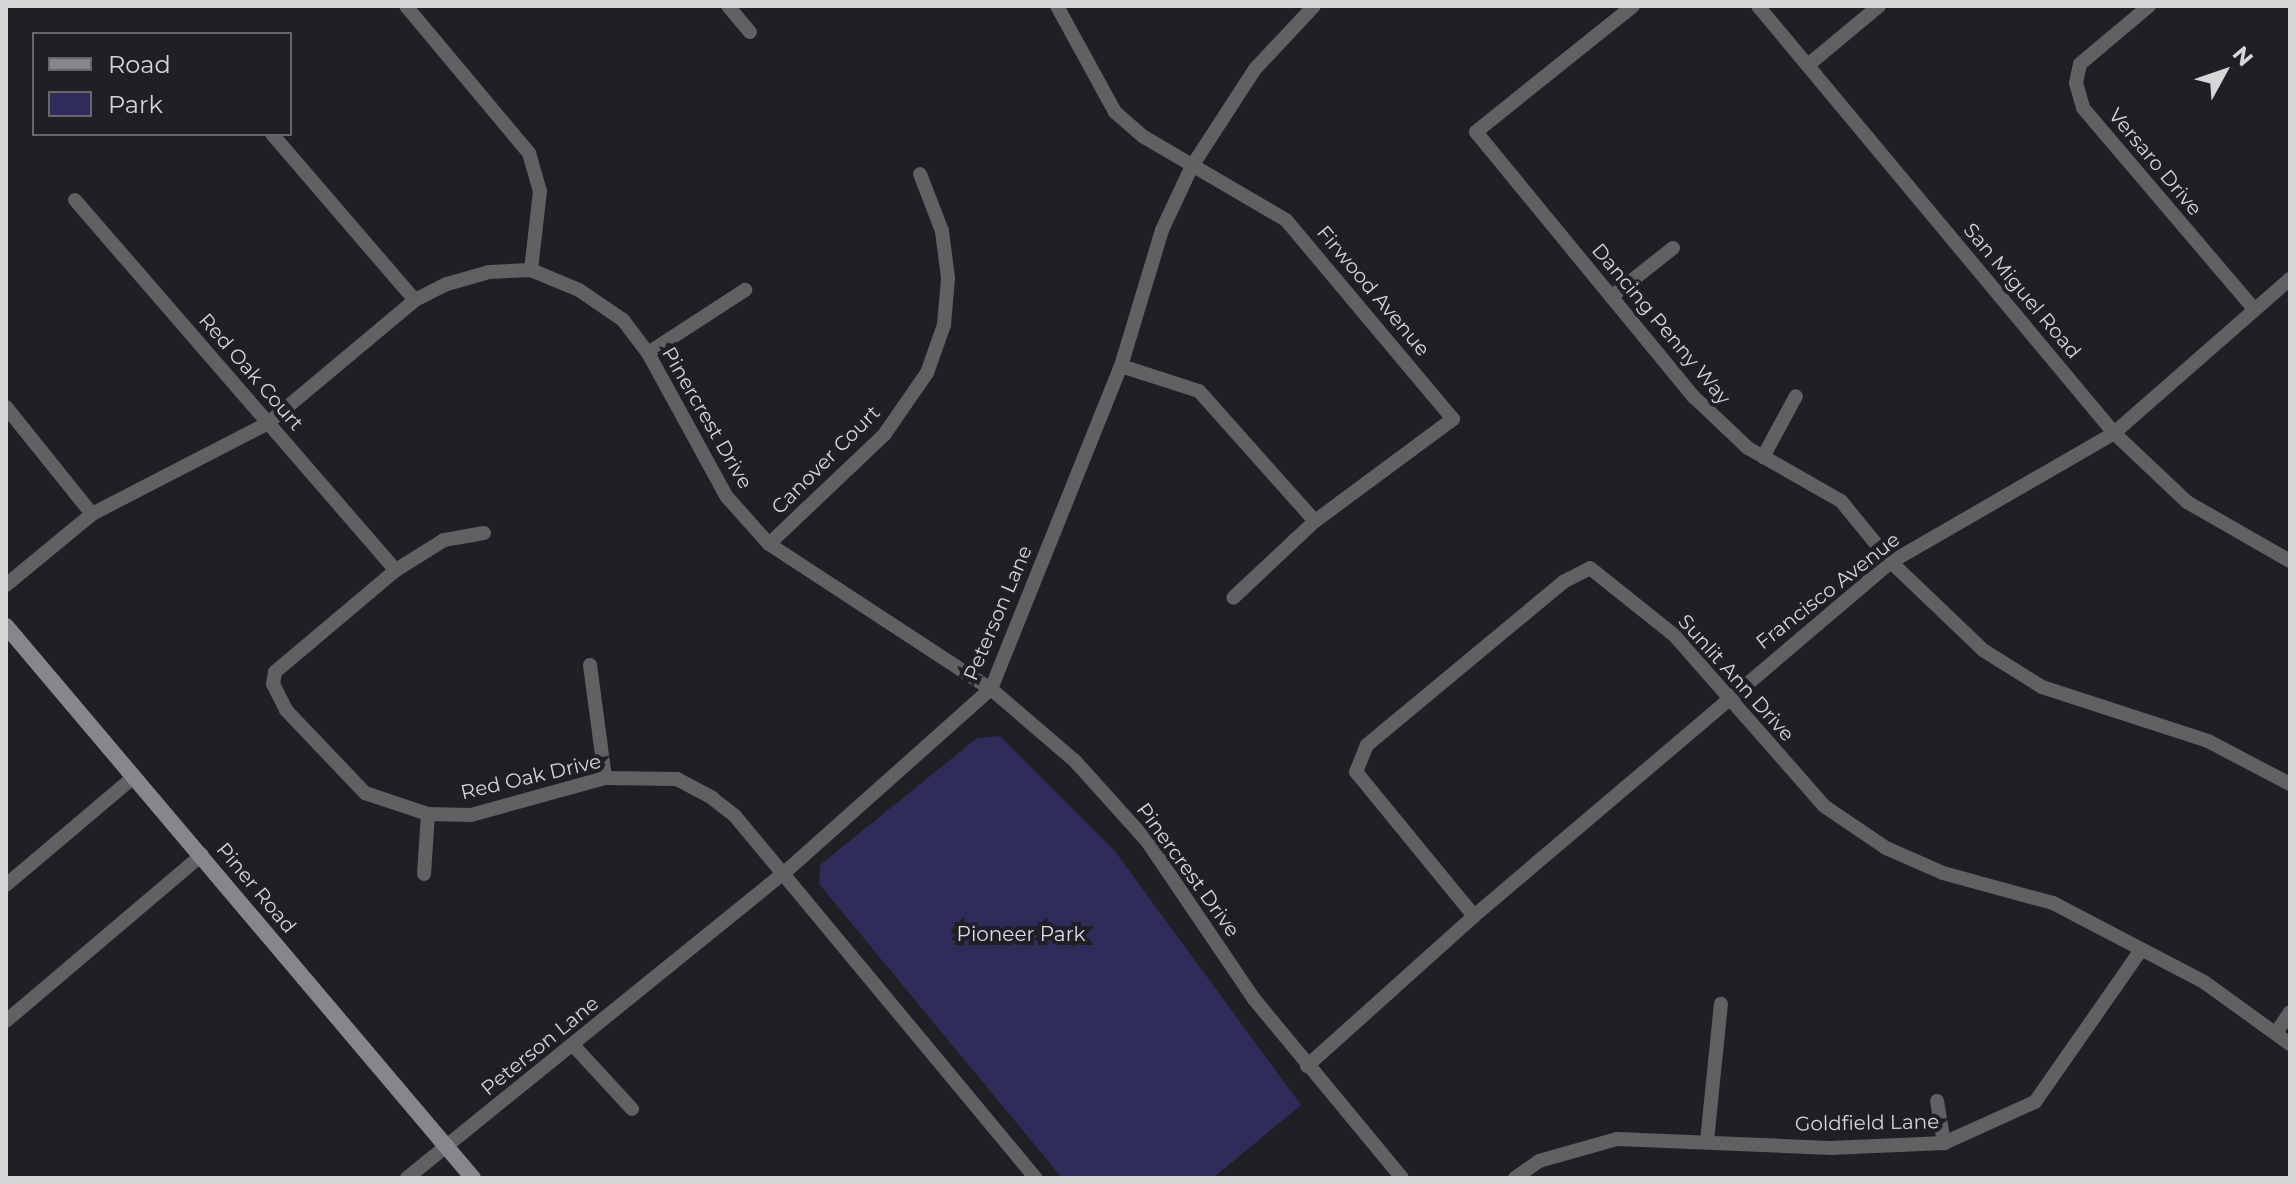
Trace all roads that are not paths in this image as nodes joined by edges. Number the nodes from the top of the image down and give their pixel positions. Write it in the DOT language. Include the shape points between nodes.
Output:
graph roads {
  1 [pos="406,6"];
  2 [pos="728,6"];
  3 [pos="1057,6"];
  4 [pos="1314,6"];
  5 [pos="1633,6"];
  6 [pos="1758,6"];
  7 [pos="1879,6"];
  8 [pos="2149,6"];
  9 [pos="750,32"];
  10 [pos="1808,65"];
  11 [pos="274,136"];
  12 [pos="1192,166"];
  13 [pos="920,174"];
  14 [pos="75,200"];
  15 [pos="1673,248"];
  16 [pos="531,270"];
  17 [pos="2290,279"];
  18 [pos="745,290"];
  19 [pos="1611,297"];
  20 [pos="415,300"];
  21 [pos="2253,308"];
  22 [pos="648,353"];
  23 [pos="1121,366"];
  24 [pos="1796,396"];
  25 [pos="6,407"];
  26 [pos="268,423"];
  27 [pos="2114,433"];
  28 [pos="1763,457"];
  29 [pos="92,514"];
  30 [pos="1315,521"];
  31 [pos="484,533"];
  32 [pos="769,544"];
  33 [pos="2290,561"];
  34 [pos="1891,562"];
  35 [pos="396,570"];
  36 [pos="6,585"];
  37 [pos="1233,598"];
  38 [pos="6,626"];
  39 [pos="590,665"];
  40 [pos="991,689"];
  41 [pos="1728,698"];
  42 [pos="134,777"];
  43 [pos="605,778"];
  44 [pos="2290,784"];
  45 [pos="428,814"];
  46 [pos="202,855"];
  47 [pos="424,874"];
  48 [pos="783,874"];
  49 [pos="6,885"];
  50 [pos="1474,916"];
  51 [pos="2141,950"];
  52 [pos="1721,1004"];
  53 [pos="2290,1012"];
  54 [pos="6,1021"];
  55 [pos="2276,1033"];
  56 [pos="2290,1044"];
  57 [pos="573,1045"];
  58 [pos="1307,1066"];
  59 [pos="1937,1101"];
  60 [pos="632,1109"];
  61 [pos="1707,1141"];
  62 [pos="1944,1143"];
  63 [pos="446,1147"];
  64 [pos="407,1178"];
  65 [pos="473,1178"];
  66 [pos="1036,1178"];
  67 [pos="1402,1178"];
  68 [pos="1515,1178"];
  1 -- 16 [label="street" via="529,153 540,191"];
  2 -- 9 [label="street"];
  3 -- 12 [label="street, Firwood Avenue" via="1115,112"];
  4 -- 12 [label="street, Peterson Lane" via="1255,69"];
  5 -- 19 [label="street, Dancing Penny Way" via="1476,132"];
  6 -- 10 [label="street, San Miguel Road"];
  7 -- 10 [label="street"];
  8 -- 21 [label="street, Versaro Drive" via="2080,64 2076,83 2083,108"];
  10 -- 27 [label="street, San Miguel Road"];
  11 -- 20 [label="street"];
  12 -- 23 [label="street, Peterson Lane" via="1162,230"];
  12 -- 30 [label="street, Firwood Avenue" via="1286,220 1453,419"];
  13 -- 32 [label="street, Canover Court" via="942,231 948,278 944,325 927,373 884,435"];
  14 -- 26 [label="street, Red Oak Court"];
  15 -- 19 [label="street"];
  16 -- 20 [label="street, Pinercrest Drive" via="489,272"];
  16 -- 22 [label="street, Pinercrest Drive" via="579,290 623,320"];
  17 -- 21 [label="street, Francisco Avenue"];
  18 -- 22 [label="street"];
  19 -- 28 [label="street, Dancing Penny Way" via="1722,428"];
  20 -- 26 [label="street, Pinercrest Drive"];
  21 -- 27 [label="street, Francisco Avenue"];
  22 -- 32 [label="street, Pinercrest Drive" via="727,497"];
  23 -- 30 [label="street" via="1199,391"];
  23 -- 40 [label="street, Peterson Lane"];
  24 -- 28 [label="street"];
  25 -- 29 [label="street"];
  26 -- 29 [label="street, Pinercrest Drive"];
  26 -- 35 [label="street, Red Oak Court"];
  27 -- 33 [label="street, San Miguel Road" via="2187,502"];
  27 -- 34 [label="street, Francisco Avenue"];
  28 -- 34 [label="street, Dancing Penny Way" via="1841,501"];
  29 -- 36 [label="street, Pinercrest Drive"];
  30 -- 37 [label="street, Firwood Avenue"];
  31 -- 35 [label="street, Red Oak Drive" via="444,540"];
  32 -- 40 [label="street, Pinercrest Drive"];
  34 -- 41 [label="street, Francisco Avenue"];
  34 -- 44 [label="street, Dancing Penny Way" via="1983,650 2042,687 2208,741"];
  35 -- 45 [label="street, Red Oak Drive" via="275,672 273,684 286,710 365,793"];
  38 -- 42 [label="main road, Piner Road"];
  39 -- 43 [label="street"];
  40 -- 48 [label="street, Peterson Lane"];
  40 -- 58 [label="street, Pinercrest Drive" via="1075,761 1147,841 1254,999"];
  41 -- 50 [label="street, Francisco Avenue"];
  41 -- 50 [label="street, Sunlit Ann Drive" via="1674,635 1590,568 1563,582 1367,745 1356,772 1366,790"];
  41 -- 51 [label="street, Sunlit Ann Drive" via="1824,806 1886,848 1943,873 2053,903"];
  42 -- 46 [label="main road, Piner Road"];
  42 -- 49 [label="street"];
  43 -- 45 [label="street, Red Oak Drive" via="471,815"];
  43 -- 48 [label="street, Red Oak Drive" via="677,779 712,798"];
  45 -- 47 [label="street"];
  46 -- 54 [label="street"];
  46 -- 63 [label="main road, Piner Road"];
  48 -- 57 [label="street, Peterson Lane"];
  48 -- 66 [label="street, Red Oak Drive"];
  50 -- 58 [label="street, Francisco Avenue"];
  51 -- 55 [label="street, Sunlit Ann Drive" via="2204,982"];
  51 -- 62 [label="street, Goldfield Lane" via="2035,1102"];
  52 -- 61 [label="street"];
  53 -- 55 [label="street"];
  55 -- 56 [label="street, Sunlit Ann Drive"];
  57 -- 60 [label="street"];
  57 -- 63 [label="street, Peterson Lane"];
  58 -- 67 [label="street, Pinercrest Drive"];
  59 -- 62 [label="street"];
  61 -- 62 [label="street, Goldfield Lane" via="1831,1148"];
  61 -- 68 [label="street, Goldfield Lane" via="1617,1139 1551,1156"];
  63 -- 64 [label="street, Peterson Lane"];
  63 -- 65 [label="main road, Piner Road"];
}
